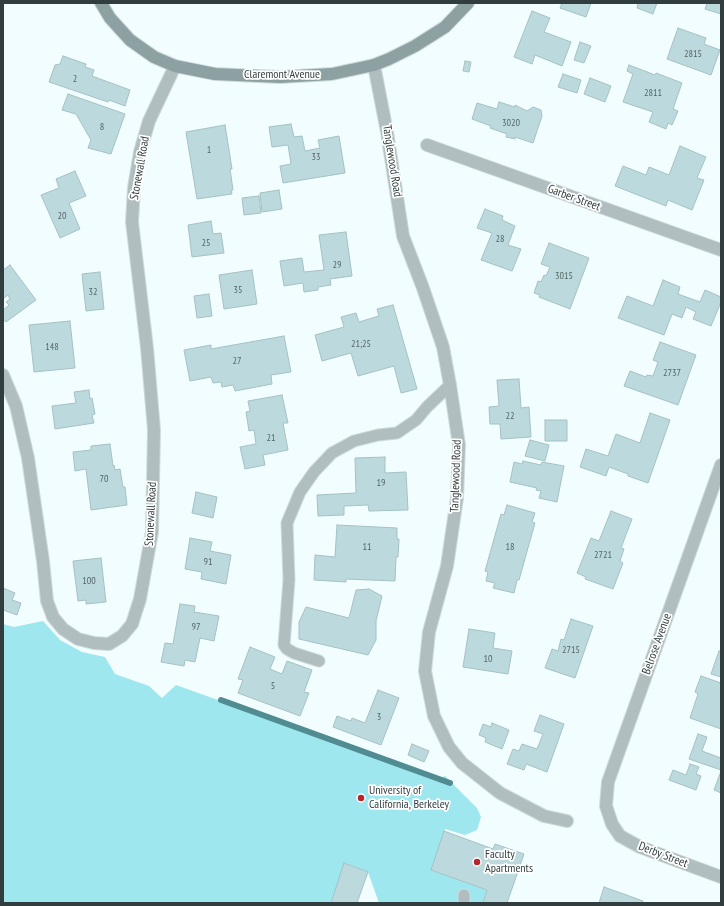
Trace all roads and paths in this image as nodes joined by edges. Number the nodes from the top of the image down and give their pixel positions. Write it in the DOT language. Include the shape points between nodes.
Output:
graph roads {
  1 [pos="101,3"];
  2 [pos="468,3"];
  3 [pos="374,65"];
  4 [pos="175,66"];
  5 [pos="427,145"];
  6 [pos="721,250"];
  7 [pos="3,375"];
  8 [pos="450,385"];
  9 [pos="721,465"];
  10 [pos="319,661"];
  11 [pos="567,821"];
  12 [pos="612,824"];
  13 [pos="721,877"];
  1 -- 4 [label="main road, Claremont Avenue" via="110,18 130,40 154,57"];
  2 -- 3 [label="main road, Claremont Avenue" via="445,27 415,46"];
  3 -- 4 [label="main road, Claremont Avenue" via="332,74 280,77 215,74"];
  3 -- 8 [label="street, Tanglewood Road" via="403,236 443,347"];
  4 -- 7 [label="street, Stonewall Road" via="149,121 140,152 132,222 154,430 152,532 140,600 132,624 122,636 109,644 78,639 63,629 47,601 28,458 16,406"];
  5 -- 6 [label="street, Garber Street"];
  8 -- 10 [label="lane" via="416,420 397,433 378,434 332,453 300,492 287,523 289,580 284,645 294,653"];
  8 -- 11 [label="street, Tanglewood Road" via="459,445 457,498 447,566 429,632 426,671 434,716 449,747 462,763 500,794 544,816"];
  9 -- 12 [label="street, Belrose Avenue" via="608,782 606,806"];
  12 -- 13 [label="street, Derby Street" via="620,836 640,847"];
}
